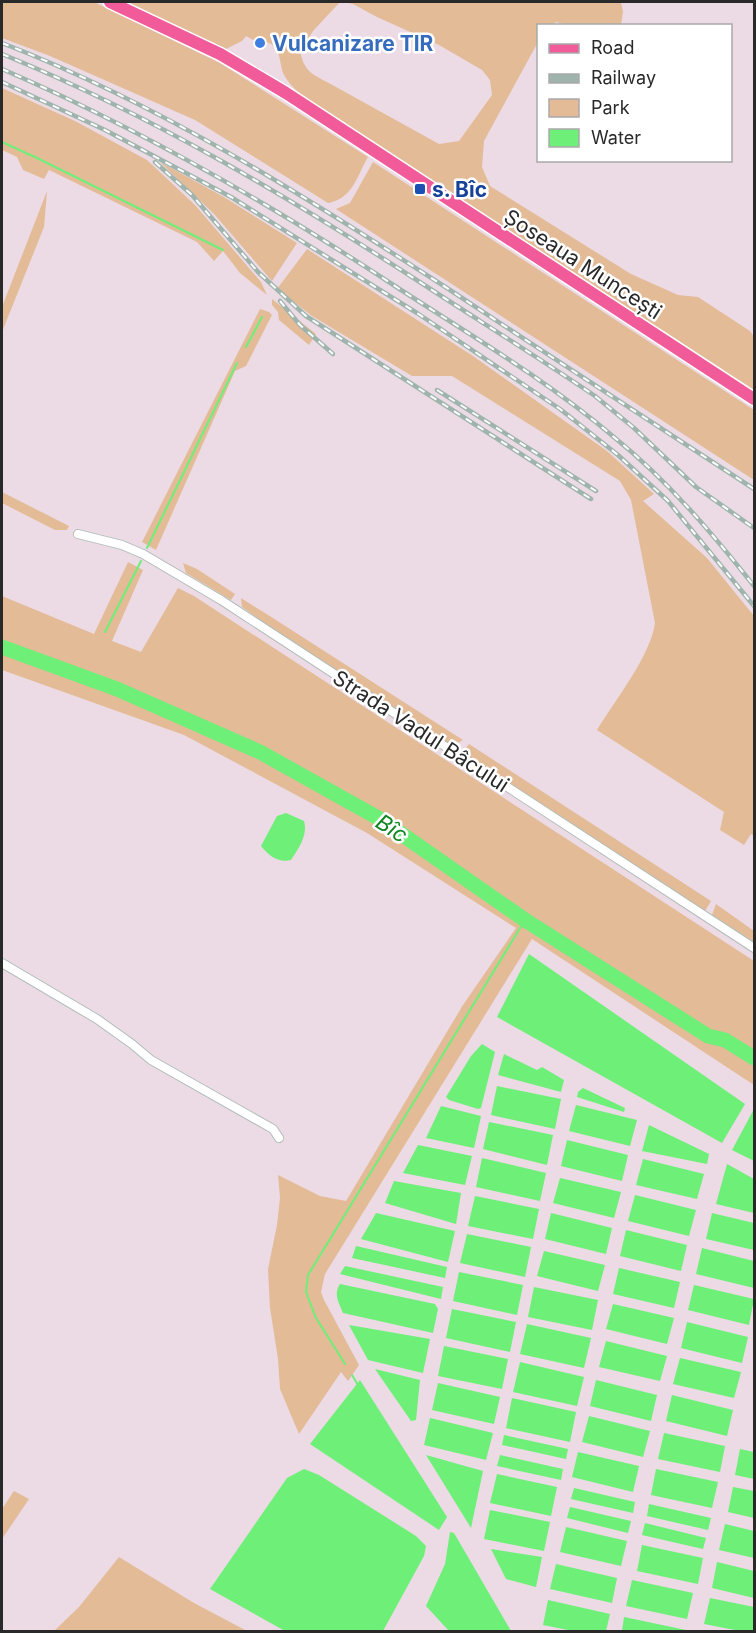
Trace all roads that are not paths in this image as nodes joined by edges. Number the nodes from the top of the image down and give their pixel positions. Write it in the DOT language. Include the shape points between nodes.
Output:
graph roads {
  1 [pos="110,2"];
  2 [pos="754,399"];
  3 [pos="78,534"];
  4 [pos="754,948"];
  5 [pos="2,963"];
  6 [pos="279,1138"];
  1 -- 2 [label="main road, Șoseaua Muncești" via="220,54 286,93"];
  3 -- 4 [label="street, Strada Vadul Bâcului" via="143,554 213,595"];
  5 -- 6 [label="street" via="97,1019 151,1060 273,1129"];
}
